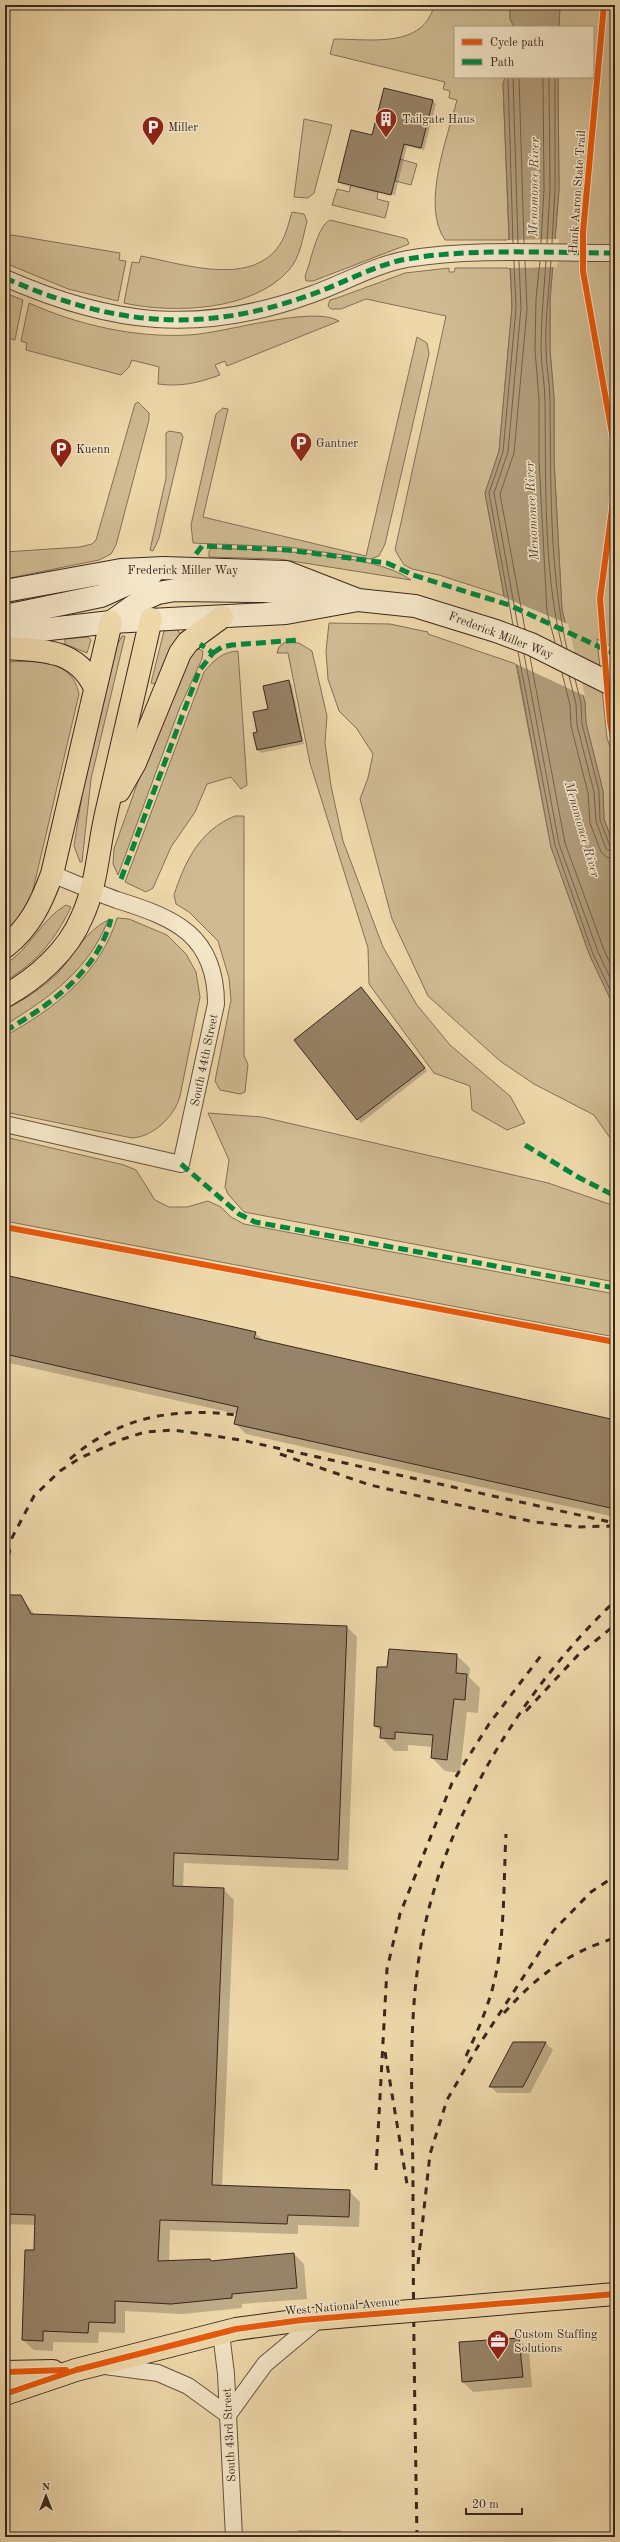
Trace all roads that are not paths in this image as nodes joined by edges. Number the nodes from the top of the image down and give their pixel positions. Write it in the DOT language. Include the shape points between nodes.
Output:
graph roads {
  1 [pos="609,253"];
  2 [pos="7,279"];
  3 [pos="164,568"];
  4 [pos="119,580"];
  5 [pos="5,591"];
  6 [pos="158,593"];
  7 [pos="358,600"];
  8 [pos="5,616"];
  9 [pos="222,617"];
  10 [pos="152,619"];
  11 [pos="110,622"];
  12 [pos="5,634"];
  13 [pos="5,648"];
  14 [pos="94,686"];
  15 [pos="615,686"];
  16 [pos="106,816"];
  17 [pos="52,874"];
  18 [pos="92,890"];
  19 [pos="5,947"];
  20 [pos="5,996"];
  21 [pos="5,1124"];
  22 [pos="615,2294"];
  23 [pos="320,2318"];
  24 [pos="221,2333"];
  25 [pos="85,2367"];
  26 [pos="5,2372"];
  27 [pos="5,2394"];
  28 [pos="228,2415"];
  29 [pos="234,2537"];
  1 -- 2 [label="street" via="465,254 405,260 286,303 234,316 187,321 118,316 64,302"];
  3 -- 4 [label="street, Frederick Miller Way"];
  3 -- 6 [label="street"];
  3 -- 7 [label="street, Frederick Miller Way" via="286,572"];
  4 -- 5 [label="street, Frederick Miller Way"];
  4 -- 8 [label="street" via="101,596"];
  4 -- 11 [label="street"];
  6 -- 7 [label="street" via="181,589 264,592"];
  6 -- 10 [label="street"];
  6 -- 11 [label="street" via="132,605"];
  7 -- 9 [label="street, Frederick Miller Way" via="286,613"];
  7 -- 15 [label="street, Frederick Miller Way" via="415,606 449,615 531,644"];
  9 -- 10 [label="street, Frederick Miller Way"];
  9 -- 16 [label="main road" via="188,642 180,653 135,762"];
  10 -- 11 [label="street, Frederick Miller Way"];
  10 -- 16 [label="main road"];
  11 -- 12 [label="street, Frederick Miller Way"];
  11 -- 14 [label="main road"];
  13 -- 14 [label="main road" via="35,649 74,660 87,672"];
  14 -- 17 [label="main road"];
  16 -- 18 [label="main road"];
  17 -- 18 [label="street, South 44th Street"];
  17 -- 19 [label="main road" via="41,904 30,922"];
  18 -- 20 [label="main road" via="82,918 62,948 38,974"];
  18 -- 21 [label="street, South 44th Street" via="157,913 181,926 198,941 213,971 216,1004 181,1164"];
  22 -- 23 [label="main road, West National Avenue, bridge"];
  23 -- 24 [label="main road, West National Avenue"];
  23 -- 28 [label="street" via="265,2364"];
  24 -- 25 [label="main road, West National Avenue"];
  24 -- 28 [label="street, South 43rd Street"];
  25 -- 26 [label="main road, West National Avenue"];
  25 -- 27 [label="main road, West National Avenue"];
  25 -- 28 [label="street" via="158,2373 188,2386"];
  28 -- 29 [label="street, South 43rd Street"];
}
